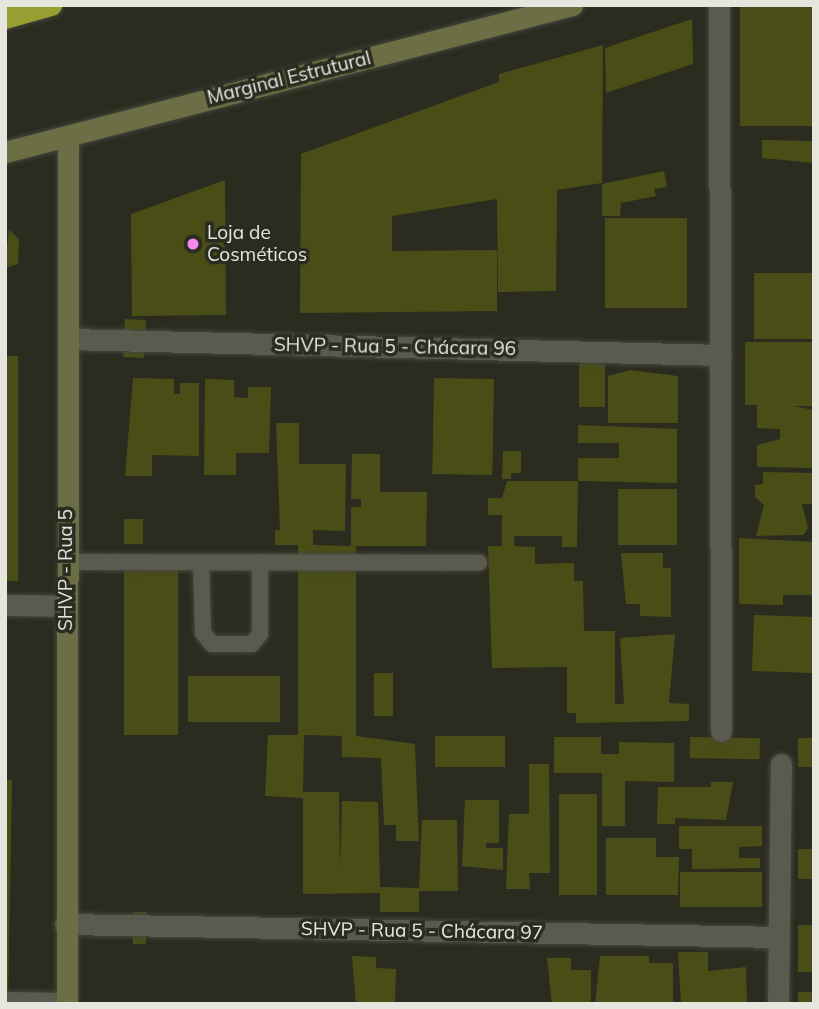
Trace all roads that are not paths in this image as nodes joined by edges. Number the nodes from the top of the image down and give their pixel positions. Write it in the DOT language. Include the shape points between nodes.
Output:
graph roads {
  1 [pos="51,5"];
  2 [pos="572,5"];
  3 [pos="719,7"];
  4 [pos="5,18"];
  5 [pos="68,136"];
  6 [pos="5,152"];
  7 [pos="68,339"];
  8 [pos="721,355"];
  9 [pos="66,562"];
  10 [pos="201,562"];
  11 [pos="260,562"];
  12 [pos="479,563"];
  13 [pos="5,605"];
  14 [pos="66,606"];
  15 [pos="721,731"];
  16 [pos="781,764"];
  17 [pos="65,924"];
  18 [pos="779,937"];
  19 [pos="5,1002"];
  20 [pos="67,1003"];
  21 [pos="778,1004"];
  1 -- 4 [label="highway"];
  2 -- 5 [label="street, Marginal Estrutural"];
  3 -- 8 [label="street"];
  5 -- 6 [label="street, Marginal Estrutural"];
  5 -- 7 [label="street, SHVP - Rua 5"];
  7 -- 8 [label="street, SHVP - Rua 5 - Chácara 96"];
  7 -- 9 [label="street, SHVP - Rua 5"];
  8 -- 15 [label="street"];
  9 -- 10 [label="lane"];
  9 -- 14 [label="street, SHVP - Rua 5"];
  10 -- 11 [label="lane"];
  10 -- 11 [label="lane" via="203,632 212,643 252,644 260,634"];
  11 -- 12 [label="lane"];
  13 -- 14 [label="street"];
  14 -- 17 [label="street, SHVP - Rua 5"];
  16 -- 18 [label="street"];
  17 -- 18 [label="street, SHVP - Rua 5 - Chácara 97"];
  17 -- 20 [label="street, SHVP - Rua 5"];
  18 -- 21 [label="street"];
  19 -- 20 [label="street"];
}
